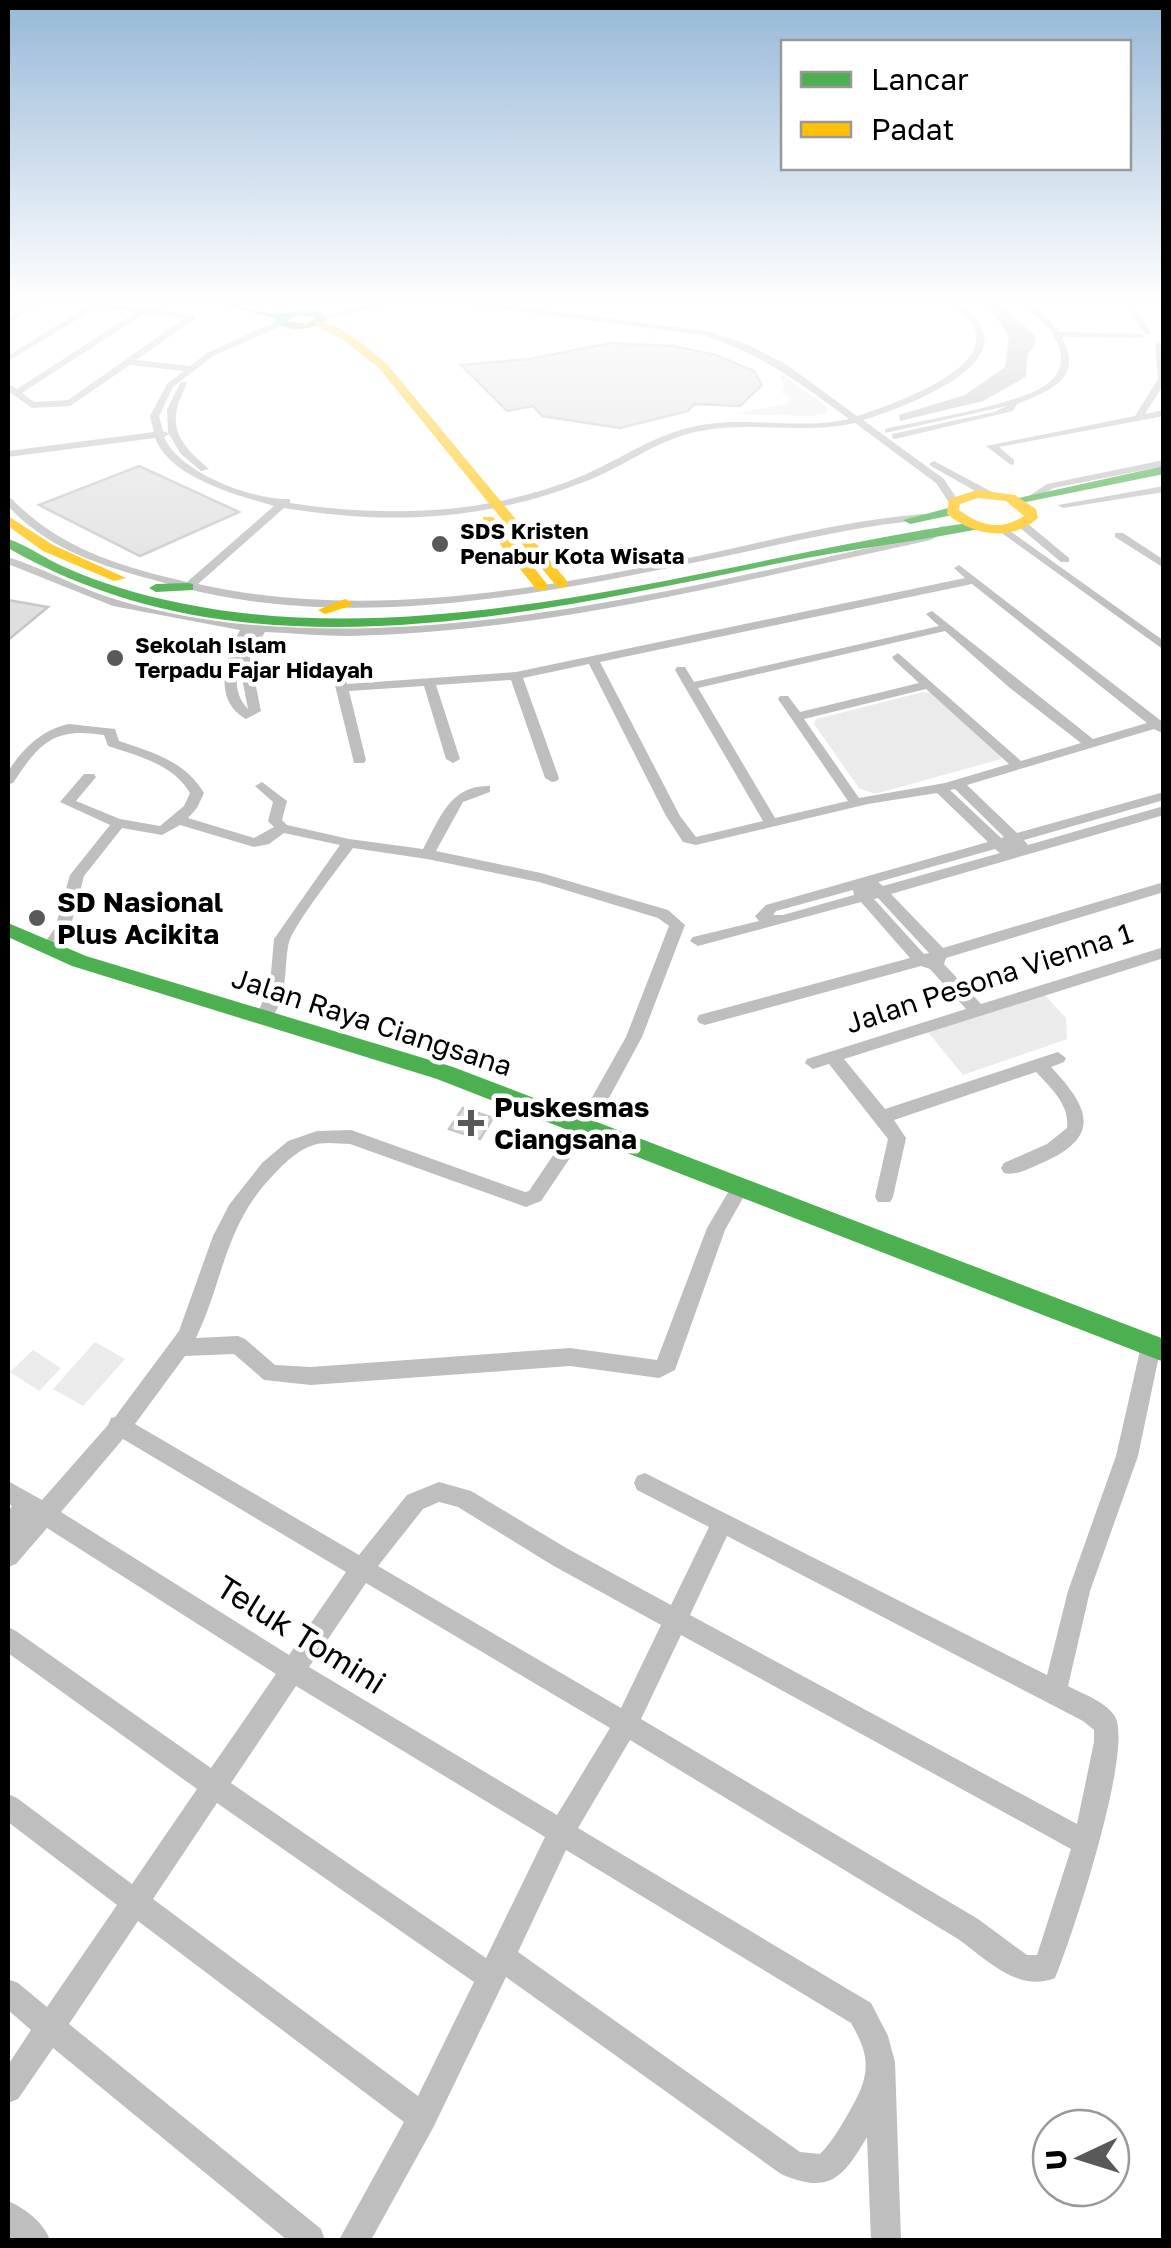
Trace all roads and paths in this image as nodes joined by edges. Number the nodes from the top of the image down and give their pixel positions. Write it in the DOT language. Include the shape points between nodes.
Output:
graph roads {
  1 [pos="31,404"];
  2 [pos="65,404"];
  3 [pos="159,404"];
  4 [pos="173,404"];
  5 [pos="404,404"];
  6 [pos="838,404"];
  7 [pos="888,404"];
  8 [pos="894,404"];
  9 [pos="1006,404"];
  10 [pos="1147,404"];
  11 [pos="1164,413"];
  12 [pos="1138,418"];
  13 [pos="860,419"];
  14 [pos="169,431"];
  15 [pos="155,433"];
  16 [pos="892,433"];
  17 [pos="8,452"];
  18 [pos="1012,462"];
  19 [pos="1164,467"];
  20 [pos="1164,480"];
  21 [pos="1164,489"];
  22 [pos="988,494"];
  23 [pos="8,502"];
  24 [pos="284,502"];
  25 [pos="485,504"];
  26 [pos="1063,505"];
  27 [pos="1021,513"];
  28 [pos="943,515"];
  29 [pos="8,520"];
  30 [pos="1119,535"];
  31 [pos="8,543"];
  32 [pos="1150,545"];
  33 [pos="1137,548"];
  34 [pos="8,560"];
  35 [pos="1164,565"];
  36 [pos="959,568"];
  37 [pos="112,571"];
  38 [pos="974,580"];
  39 [pos="552,585"];
  40 [pos="156,588"];
  41 [pos="178,603"];
  42 [pos="335,606"];
  43 [pos="932,614"];
  44 [pos="259,620"];
  45 [pos="948,628"];
  46 [pos="1164,632"];
  47 [pos="1164,647"];
  48 [pos="898,658"];
  49 [pos="594,661"];
  50 [pos="336,664"];
  51 [pos="681,670"];
  52 [pos="516,676"];
  53 [pos="430,684"];
  54 [pos="925,685"];
  55 [pos="691,686"];
  56 [pos="342,688"];
  57 [pos="784,699"];
  58 [pos="796,716"];
  59 [pos="1161,727"];
  60 [pos="1091,744"];
  61 [pos="453,759"];
  62 [pos="359,760"];
  63 [pos="1017,764"];
  64 [pos="90,777"];
  65 [pos="552,778"];
  66 [pos="8,780"];
  67 [pos="958,784"];
  68 [pos="262,786"];
  69 [pos="940,788"];
  70 [pos="485,789"];
  71 [pos="1164,796"];
  72 [pos="856,803"];
  73 [pos="1164,810"];
  74 [pos="178,820"];
  75 [pos="117,823"];
  76 [pos="772,824"];
  77 [pos="282,828"];
  78 [pos="348,844"];
  79 [pos="1012,847"];
  80 [pos="427,854"];
  81 [pos="876,886"];
  82 [pos="1164,887"];
  83 [pos="859,892"];
  84 [pos="8,930"];
  85 [pos="698,941"];
  86 [pos="49,948"];
  87 [pos="1164,952"];
  88 [pos="932,960"];
  89 [pos="977,1010"];
  90 [pos="264,1017"];
  91 [pos="706,1020"];
  92 [pos="832,1057"];
  93 [pos="813,1063"];
  94 [pos="882,1117"];
  95 [pos="582,1128"];
  96 [pos="1010,1168"];
  97 [pos="739,1189"];
  98 [pos="884,1197"];
  99 [pos="180,1347"];
  100 [pos="1157,1349"];
  101 [pos="118,1426"];
  102 [pos="645,1483"];
  103 [pos="26,1503"];
  104 [pos="722,1523"];
  105 [pos="8,1528"];
  106 [pos="8,1556"];
  107 [pos="360,1570"];
  108 [pos="674,1618"];
  109 [pos="8,1639"];
  110 [pos="293,1671"];
  111 [pos="1055,1692"];
  112 [pos="626,1724"];
  113 [pos="214,1786"];
  114 [pos="8,1807"];
  115 [pos="561,1833"];
  116 [pos="1084,1842"];
  117 [pos="138,1901"];
  118 [pos="498,1968"];
  119 [pos="8,1993"];
  120 [pos="51,2028"];
  121 [pos="880,2081"];
  122 [pos="8,2089"];
  123 [pos="423,2118"];
  124 [pos="8,2216"];
  125 [pos="35,2240"];
  126 [pos="310,2240"];
  127 [pos="354,2240"];
  128 [pos="886,2240"];
  1 -- 2 [label="street"];
  3 -- 15 [label="street"];
  4 -- 14 [label="street"];
  5 -- 25 [label="street"];
  6 -- 13 [label="street"];
  7 -- 13 [label="street"];
  8 -- 13 [label="street"];
  9 -- 16 [label="street"];
  10 -- 12 [label="street"];
  11 -- 12 [label="street"];
  12 -- 18 [label="street" via="991,446"];
  13 -- 16 [label="street"];
  13 -- 25 [label="street" via="692,429 651,442 588,477"];
  13 -- 28 [label="street" via="940,481"];
  14 -- 15 [label="street"];
  14 -- 24 [label="street" via="208,473"];
  15 -- 17 [label="street"];
  15 -- 24 [label="street" via="170,458 193,476"];
  16 -- 22 [label="street"];
  19 -- 27 [label="street"];
  20 -- 26 [label="street"];
  21 -- 26 [label="street"];
  22 -- 27 [label="street"];
  22 -- 28 [label="street" via="968,496"];
  23 -- 37 [label="street" via="61,544"];
  24 -- 25 [label="street" via="364,515"];
  24 -- 41 [label="street"];
  25 -- 39 [label="street"];
  26 -- 27 [label="street"];
  27 -- 28 [label="street" via="974,526"];
  27 -- 46 [label="street" via="1046,547"];
  27 -- 47 [label="street"];
  28 -- 39 [label="street" via="890,518"];
  28 -- 42 [label="street" via="509,601 412,610"];
  28 -- 44 [label="street" via="590,603 422,625"];
  29 -- 37 [label="street" via="48,548"];
  30 -- 33 [label="street"];
  31 -- 41 [label="street" via="72,578"];
  32 -- 33 [label="street"];
  33 -- 35 [label="street"];
  34 -- 41 [label="street" via="92,595"];
  36 -- 38 [label="street"];
  37 -- 40 [label="street"];
  37 -- 41 [label="street"];
  38 -- 49 [label="street"];
  38 -- 59 [label="street"];
  39 -- 42 [label="street"];
  40 -- 41 [label="street"];
  40 -- 44 [label="street"];
  41 -- 42 [label="street" via="263,598"];
  41 -- 44 [label="street"];
  42 -- 44 [label="street"];
  43 -- 45 [label="street"];
  44 -- 44 [label="street" via="244,658 255,711 246,716 232,691 230,664"];
  45 -- 55 [label="street"];
  45 -- 60 [label="street"];
  48 -- 54 [label="street"];
  49 -- 52 [label="street"];
  49 -- 76 [label="street" via="688,839 703,842"];
  50 -- 56 [label="street"];
  51 -- 55 [label="street"];
  52 -- 53 [label="street"];
  52 -- 65 [label="street"];
  53 -- 56 [label="street"];
  53 -- 61 [label="street"];
  54 -- 58 [label="street"];
  54 -- 63 [label="street"];
  55 -- 76 [label="street"];
  56 -- 62 [label="street"];
  57 -- 58 [label="street"];
  58 -- 72 [label="street"];
  59 -- 60 [label="street"];
  60 -- 63 [label="street"];
  63 -- 67 [label="street"];
  64 -- 75 [label="street" via="67,802"];
  66 -- 74 [label="street" via="55,732 110,732 113,743 191,779 196,793"];
  67 -- 69 [label="street"];
  67 -- 79 [label="street"];
  68 -- 77 [label="street" via="280,801 275,821"];
  69 -- 72 [label="street"];
  69 -- 79 [label="street"];
  70 -- 80 [label="street" via="458,799"];
  71 -- 79 [label="street"];
  72 -- 76 [label="street"];
  73 -- 79 [label="street"];
  74 -- 75 [label="street" via="162,830"];
  74 -- 77 [label="street" via="254,842"];
  75 -- 86 [label="street" via="77,875 62,929"];
  77 -- 78 [label="street"];
  78 -- 80 [label="street"];
  78 -- 90 [label="street" via="282,939 278,984"];
  79 -- 81 [label="street"];
  80 -- 95 [label="street" via="541,878 663,914 677,925 634,1037"];
  81 -- 83 [label="street"];
  81 -- 88 [label="street"];
  82 -- 88 [label="street"];
  83 -- 85 [label="street"];
  83 -- 88 [label="street"];
  84 -- 86 [label="street, Jalan Raya Ciangsana"];
  86 -- 90 [label="street, Jalan Raya Ciangsana"];
  87 -- 89 [label="street, Jalan Pesona Vienna 1"];
  88 -- 89 [label="street"];
  88 -- 91 [label="street"];
  89 -- 92 [label="street, Jalan Pesona Vienna 1"];
  90 -- 95 [label="street, Jalan Raya Ciangsana" via="445,1073"];
  92 -- 93 [label="street, Jalan Pesona Vienna 1"];
  92 -- 94 [label="street, Jalan Pesona Vienna 1"];
  94 -- 96 [label="street" via="1049,1062 1076,1111 1076,1128 1067,1145"];
  94 -- 98 [label="street, Jalan Pesona Vienna 1" via="898,1138"];
  95 -- 97 [label="street, Jalan Raya Ciangsana"];
  95 -- 99 [label="street" via="526,1200 351,1137 303,1141 246,1193 223,1232"];
  97 -- 99 [label="street" via="716,1228 668,1364 659,1369 570,1357 298,1376 271,1374 238,1345"];
  97 -- 100 [label="street, Jalan Raya Ciangsana"];
  99 -- 101 [label="street"];
  100 -- 111 [label="street" via="1079,1591"];
  101 -- 103 [label="street"];
  101 -- 107 [label="street"];
  102 -- 104 [label="street"];
  103 -- 105 [label="street"];
  103 -- 106 [label="street"];
  103 -- 110 [label="street, Teluk Tomini"];
  104 -- 108 [label="street"];
  104 -- 111 [label="street"];
  107 -- 108 [label="street" via="415,1502 451,1494"];
  107 -- 110 [label="street"];
  107 -- 112 [label="street"];
  108 -- 112 [label="street"];
  108 -- 116 [label="street"];
  109 -- 113 [label="street"];
  110 -- 113 [label="street"];
  110 -- 115 [label="street, Teluk Tomini"];
  111 -- 116 [label="street" via="1100,1718 1108,1734"];
  112 -- 115 [label="street"];
  112 -- 116 [label="street" via="1028,1970 1045,1968 1050,1960"];
  113 -- 117 [label="street"];
  113 -- 118 [label="street"];
  114 -- 117 [label="street"];
  115 -- 118 [label="street"];
  115 -- 121 [label="street, Teluk Tomini" via="861,2013 877,2044"];
  117 -- 120 [label="street"];
  117 -- 123 [label="street"];
  118 -- 121 [label="street" via="806,2170 838,2157"];
  118 -- 123 [label="street"];
  119 -- 120 [label="street"];
  120 -- 122 [label="street"];
  120 -- 126 [label="street"];
  121 -- 128 [label="street, Teluk Tomini"];
  123 -- 127 [label="street"];
  124 -- 125 [label="street"];
}
